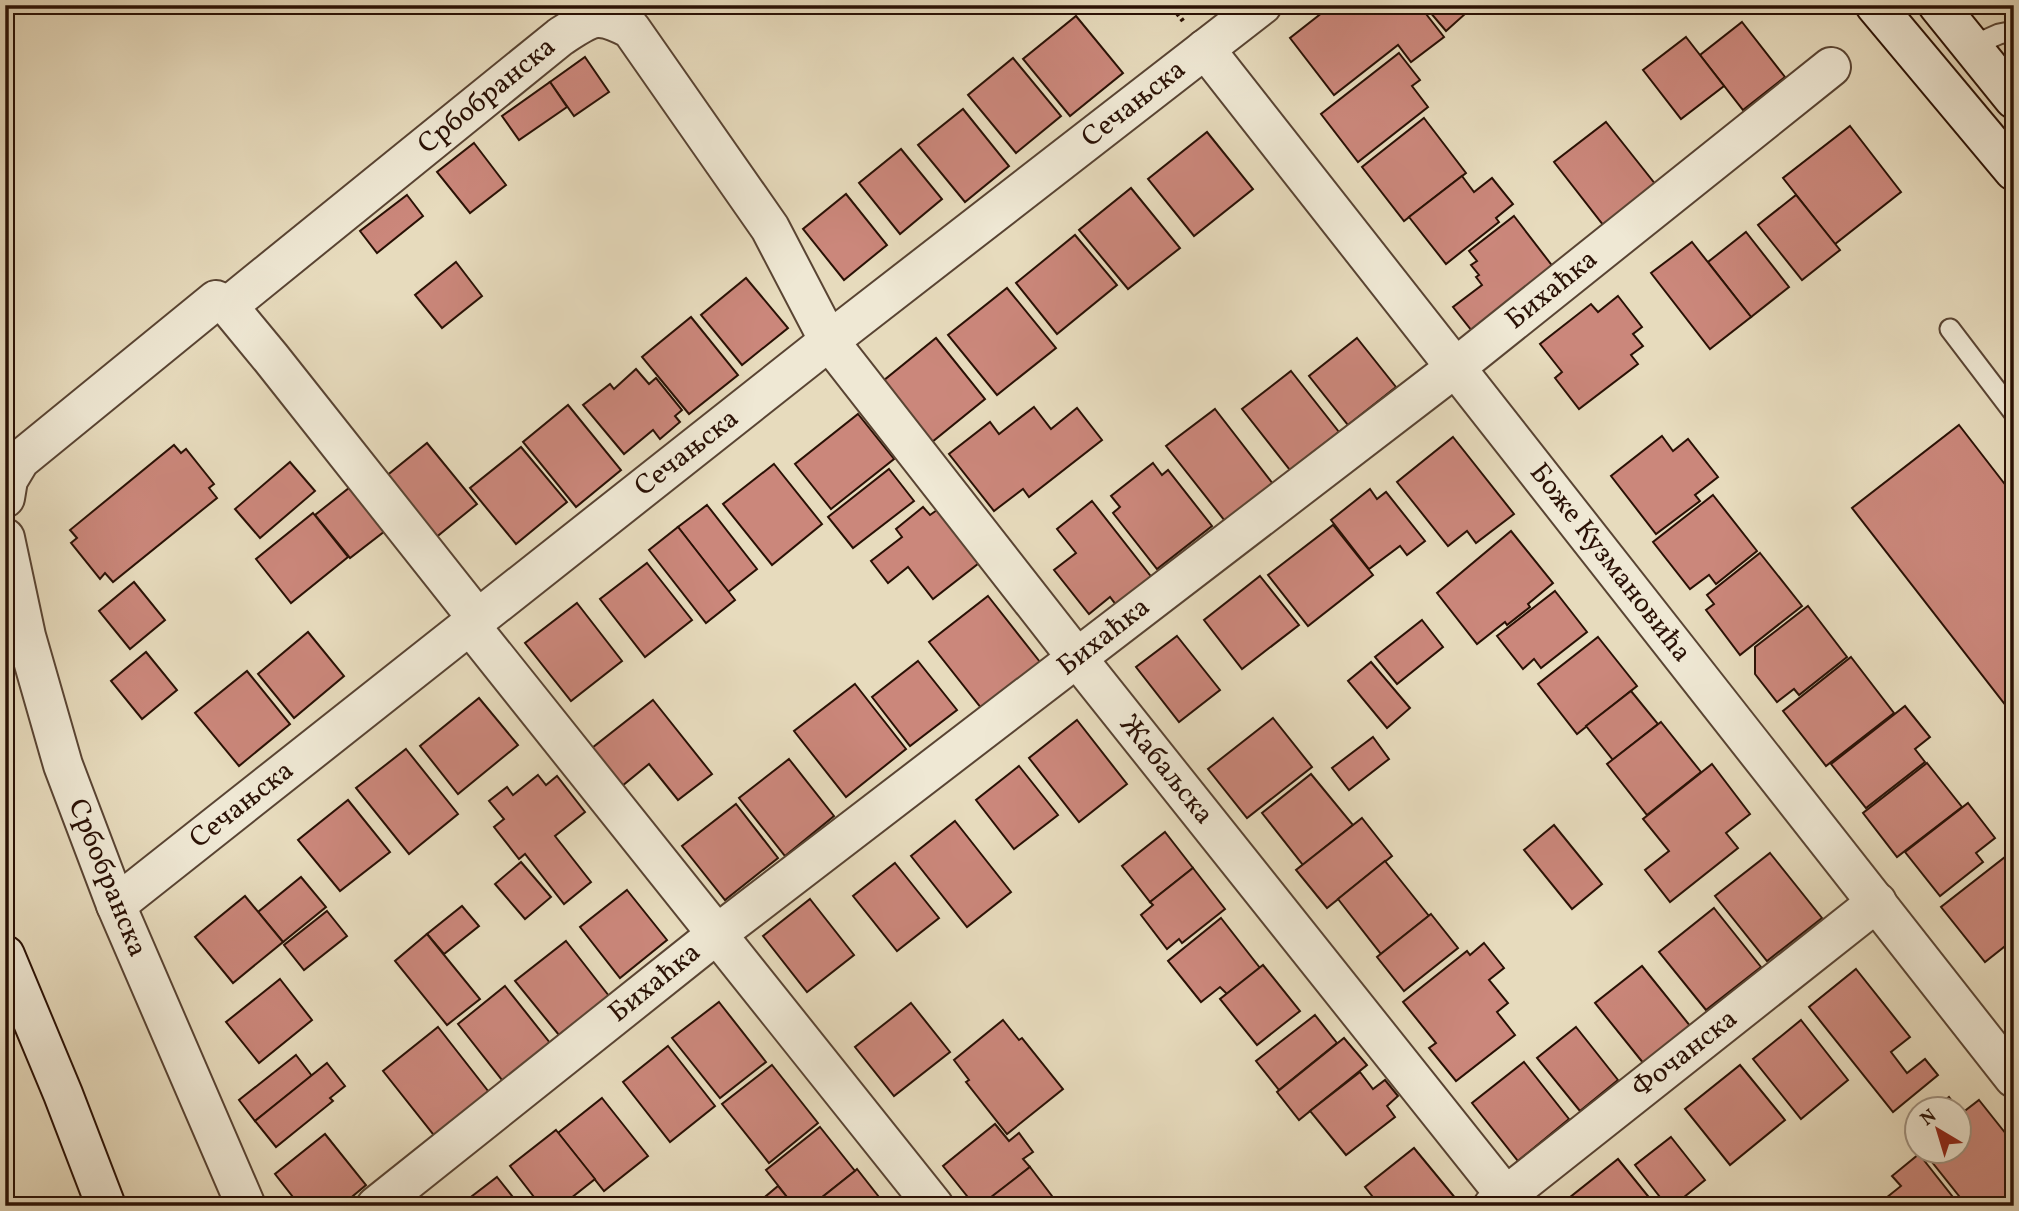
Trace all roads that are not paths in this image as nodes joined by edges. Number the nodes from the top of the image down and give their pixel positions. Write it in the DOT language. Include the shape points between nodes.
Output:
graph roads {
  1 [pos="1262,5"];
  2 [pos="1875,5"];
  3 [pos="1938,5"];
  4 [pos="2014,31"];
  5 [pos="1972,46"];
  6 [pos="1205,49"];
  7 [pos="1831,67"];
  8 [pos="2014,99"];
  9 [pos="2014,171"];
  10 [pos="228,306"];
  11 [pos="1950,329"];
  12 [pos="829,341"];
  13 [pos="1455,367"];
  14 [pos="2014,414"];
  15 [pos="5,498"];
  16 [pos="5,538"];
  17 [pos="473,621"];
  18 [pos="1077,658"];
  19 [pos="1877,902"];
  20 [pos="116,905"];
  21 [pos="717,934"];
  22 [pos="5,955"];
  23 [pos="2014,1078"];
  24 [pos="1499,1201"];
  25 [pos="106,1206"];
  26 [pos="246,1206"];
  27 [pos="376,1206"];
  28 [pos="934,1206"];
  1 -- 6 [label="street, Сечањска"];
  2 -- 9 [label="street"];
  3 -- 5 [label="street"];
  4 -- 5 [label="lane"];
  5 -- 8 [label="street"];
  6 -- 12 [label="street, Сечањска"];
  6 -- 13 [label="street, Боже Кузмановића"];
  7 -- 13 [label="street, Бихаћка"];
  10 -- 12 [label="street, Србобранска" via="560,37 585,21 607,17 631,29 770,228"];
  10 -- 15 [label="street, Србобранска" via="216,300 20,460 8,480"];
  10 -- 17 [label="street"];
  11 -- 14 [label="lane"];
  12 -- 17 [label="street, Сечањска"];
  12 -- 18 [label="street, Жабаљска"];
  13 -- 18 [label="street, Бихаћка"];
  13 -- 19 [label="street, Боже Кузмановића"];
  16 -- 20 [label="street, Србобранска" via="26,636 63,765"];
  17 -- 20 [label="street, Сечањска"];
  17 -- 21 [label="street"];
  18 -- 21 [label="street, Бихаћка"];
  18 -- 24 [label="street, Жабаљска"];
  19 -- 23 [label="street, Боже Кузмановића"];
  19 -- 24 [label="street, Фочанска"];
  20 -- 26 [label="street, Србобранска"];
  21 -- 27 [label="street, Бихаћка"];
  21 -- 28 [label="street"];
  22 -- 25 [label="street"];
}
